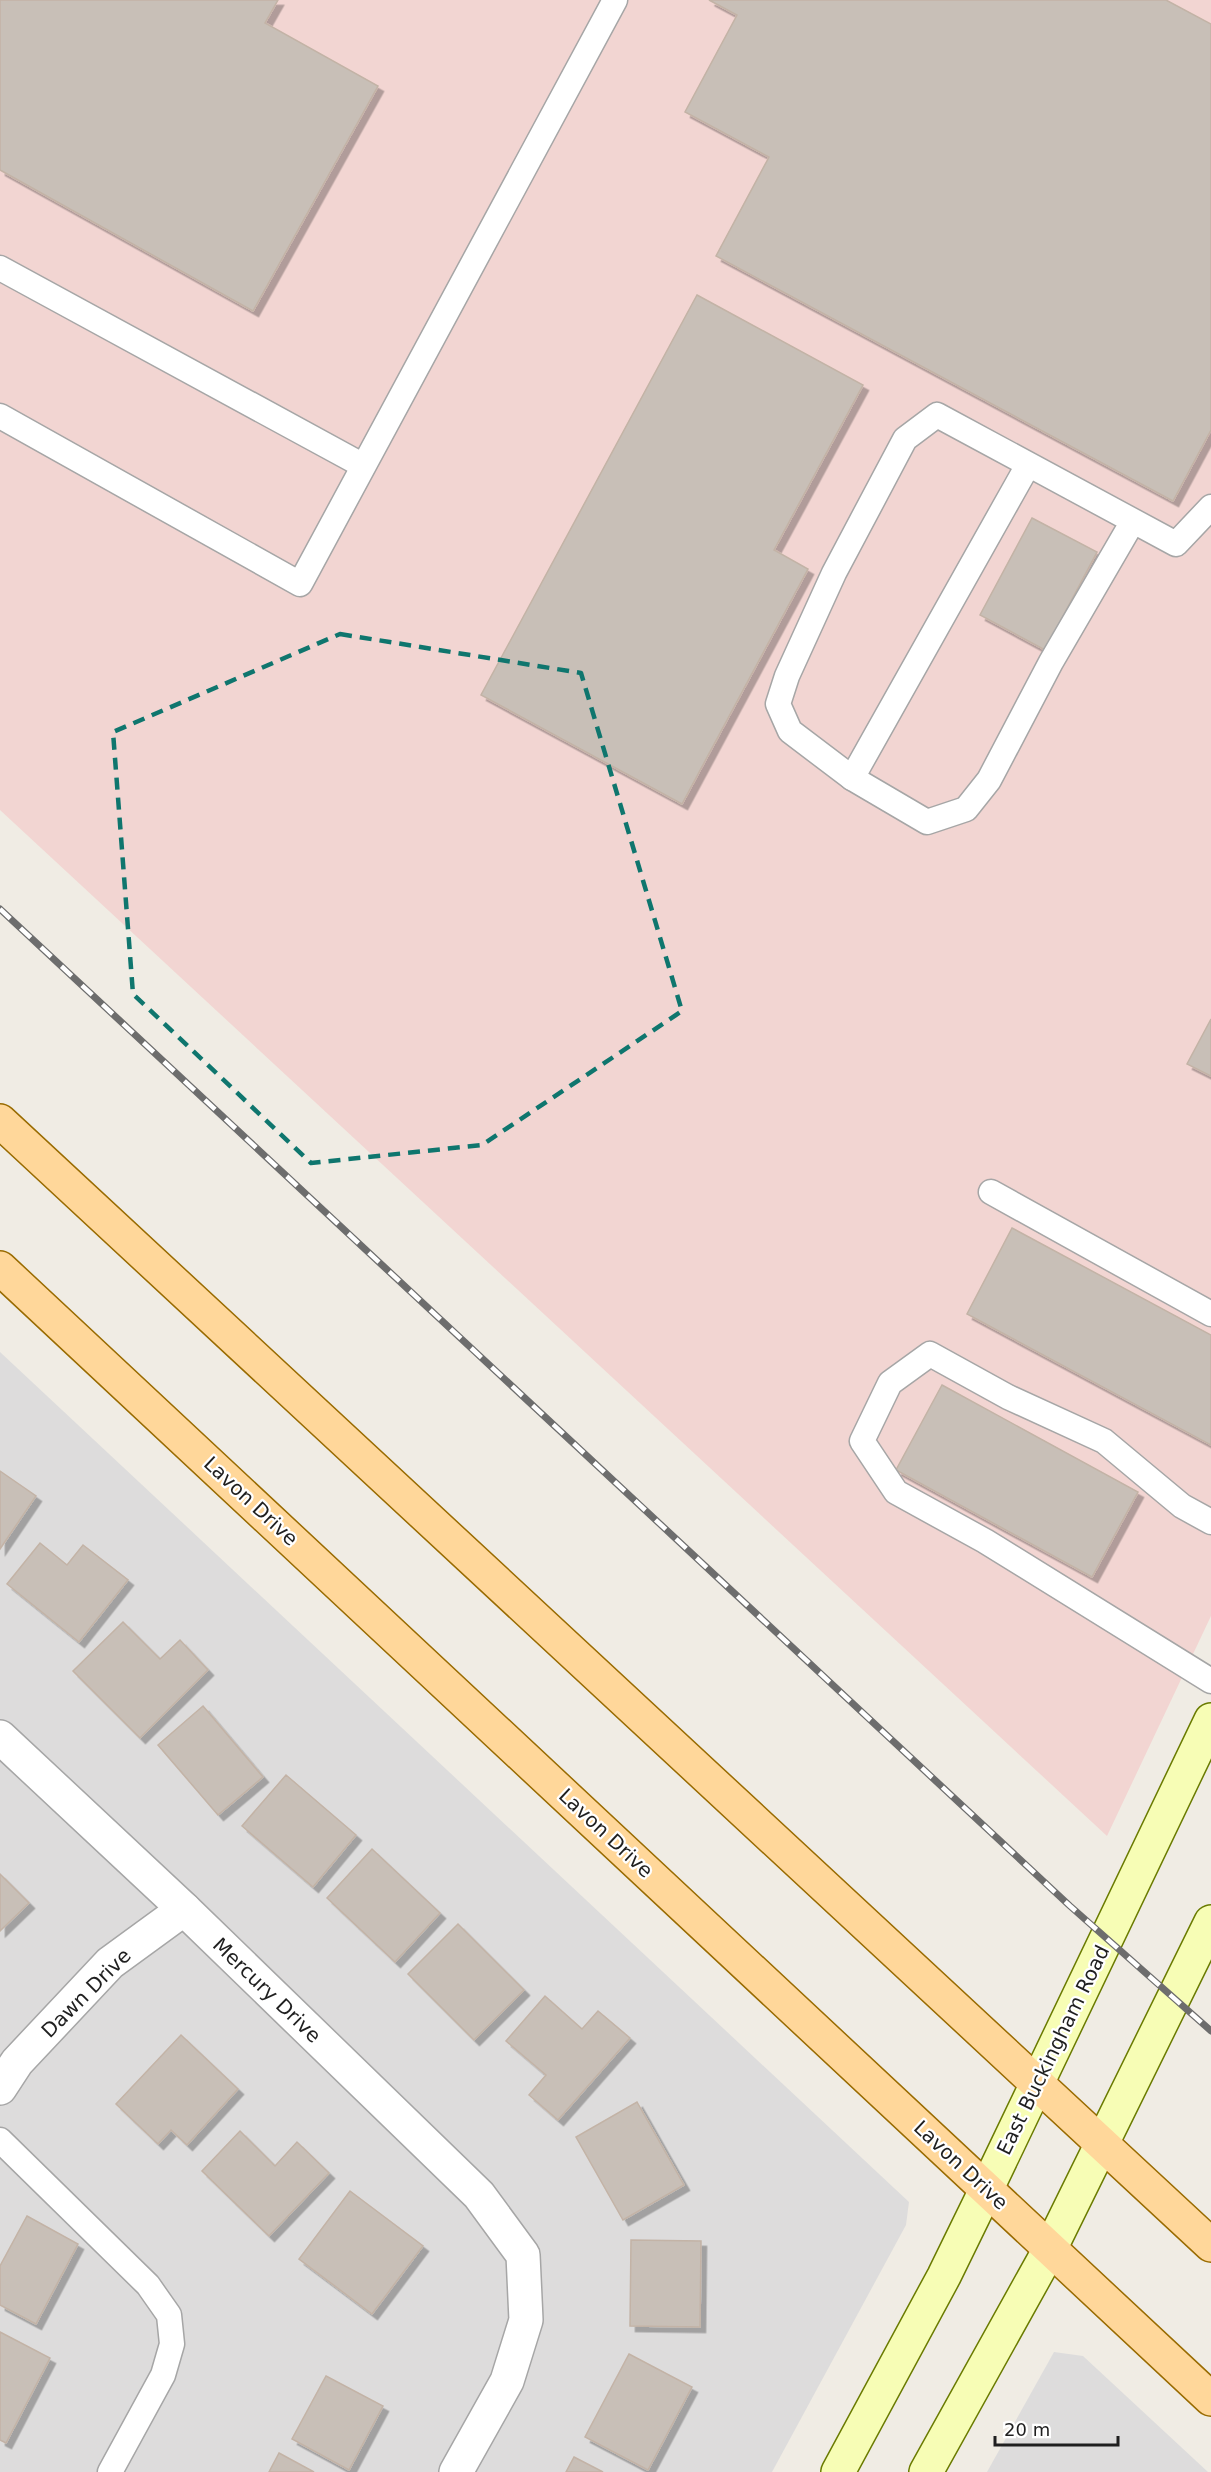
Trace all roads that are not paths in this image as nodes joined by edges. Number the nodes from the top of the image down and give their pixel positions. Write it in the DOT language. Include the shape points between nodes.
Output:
graph roads {
  1 [pos="615,0"];
  2 [pos="0,268"];
  3 [pos="0,416"];
  4 [pos="362,465"];
  5 [pos="1028,465"];
  6 [pos="1211,507"];
  7 [pos="1133,521"];
  8 [pos="852,778"];
  9 [pos="0,1121"];
  10 [pos="991,1192"];
  11 [pos="0,1268"];
  12 [pos="1211,1314"];
  13 [pos="1211,1522"];
  14 [pos="1211,1681"];
  15 [pos="1211,1720"];
  16 [pos="0,1737"];
  17 [pos="184,1909"];
  18 [pos="1211,1922"];
  19 [pos="1035,2083"];
  20 [pos="0,2088"];
  21 [pos="0,2140"];
  22 [pos="1101,2145"];
  23 [pos="987,2188"];
  24 [pos="1211,2245"];
  25 [pos="1050,2249"];
  26 [pos="1211,2400"];
  27 [pos="110,2472"];
  28 [pos="456,2472"];
  29 [pos="838,2472"];
  30 [pos="926,2472"];
  1 -- 4 [label="lane"];
  2 -- 4 [label="lane"];
  3 -- 4 [label="lane" via="300,584"];
  5 -- 7 [label="lane"];
  5 -- 8 [label="lane"];
  5 -- 8 [label="lane" via="937,416 905,439 834,573 778,704 790,731"];
  6 -- 7 [label="lane" via="1176,544"];
  7 -- 8 [label="lane" via="1051,662 989,780 966,810 927,822"];
  9 -- 19 [label="main road"];
  10 -- 12 [label="lane"];
  11 -- 23 [label="main road, Lavon Drive"];
  13 -- 14 [label="lane" via="1182,1506 1104,1441 1008,1397 930,1354 890,1383 862,1441 896,1492 985,1541"];
  15 -- 19 [label="main road, East Buckingham Road"];
  16 -- 17 [label="street, Mercury Drive"];
  17 -- 20 [label="street, Dawn Drive" via="110,1963 17,2062"];
  17 -- 28 [label="street, Mercury Drive" via="479,2195 523,2255 526,2320 507,2382"];
  18 -- 22 [label="main road"];
  19 -- 22 [label="main road"];
  19 -- 23 [label="main road, East Buckingham Road"];
  21 -- 27 [label="lane" via="148,2285 169,2315 172,2344 163,2375"];
  22 -- 24 [label="main road"];
  22 -- 25 [label="main road"];
  23 -- 25 [label="main road, Lavon Drive"];
  23 -- 29 [label="main road, East Buckingham Road"];
  25 -- 26 [label="main road, Lavon Drive"];
  25 -- 30 [label="main road"];
}
